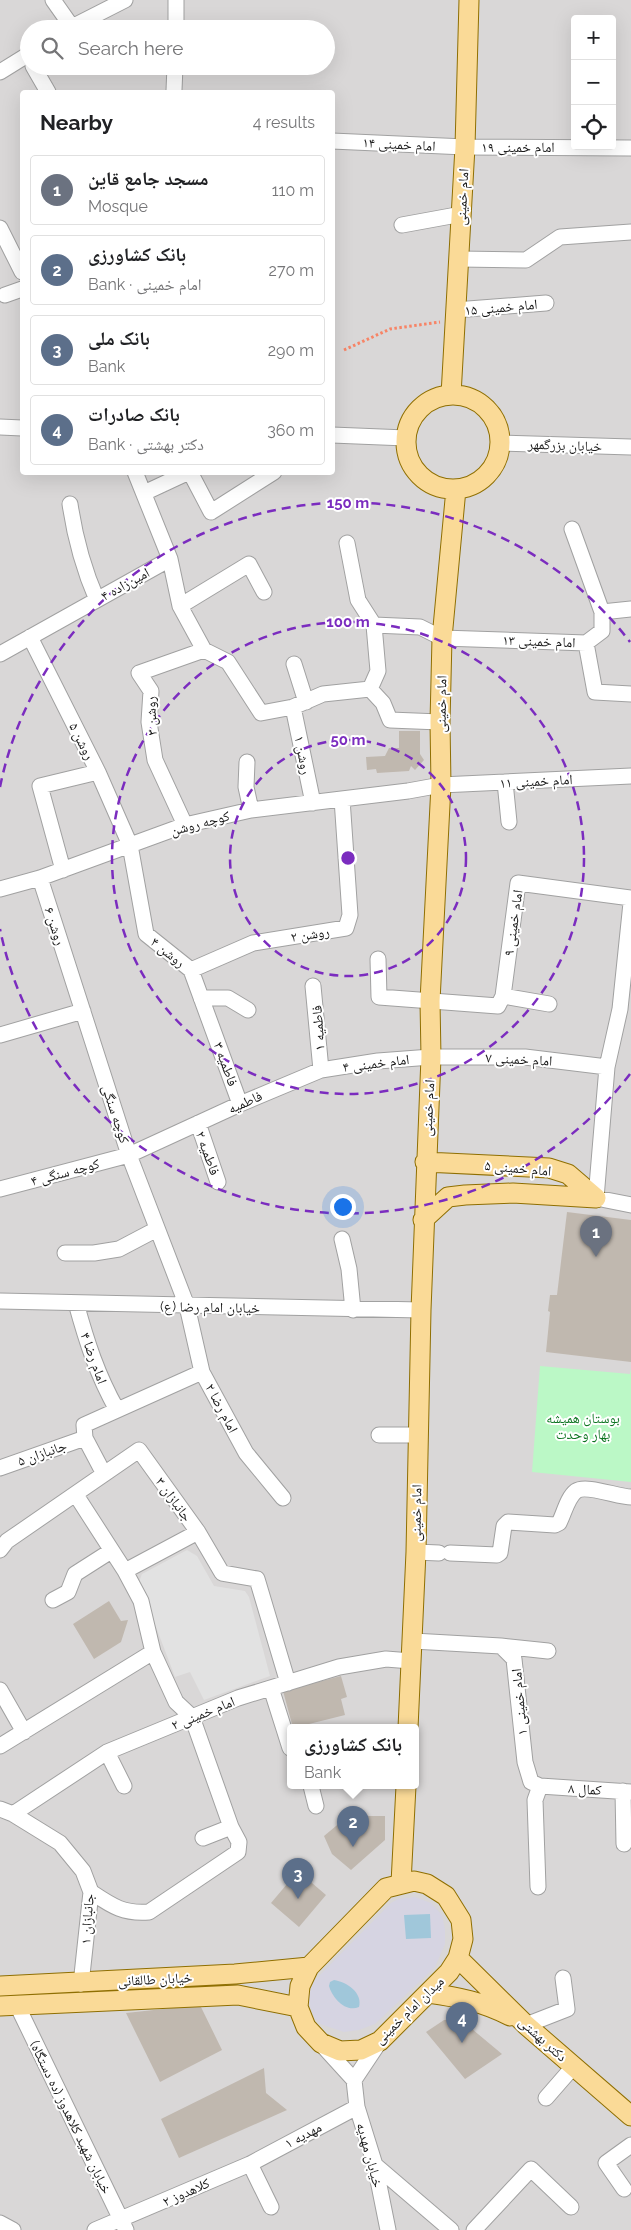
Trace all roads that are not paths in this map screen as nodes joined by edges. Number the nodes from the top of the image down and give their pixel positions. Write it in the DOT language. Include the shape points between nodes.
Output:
graph roads {
  1 [pos="53,0"];
  2 [pos="125,0"];
  3 [pos="176,0"];
  4 [pos="469,0"];
  5 [pos="65,20"];
  6 [pos="86,20"];
  7 [pos="176,20"];
  8 [pos="20,63"];
  9 [pos="0,72"];
  10 [pos="38,75"];
  11 [pos="175,75"];
  12 [pos="47,90"];
  13 [pos="174,90"];
  14 [pos="335,141"];
  15 [pos="465,147"];
  16 [pos="631,148"];
  17 [pos="462,214"];
  18 [pos="402,225"];
  19 [pos="0,228"];
  20 [pos="631,232"];
  21 [pos="459,259"];
  22 [pos="20,268"];
  23 [pos="20,290"];
  24 [pos="5,295"];
  25 [pos="546,303"];
  26 [pos="455,315"];
  27 [pos="450,395"];
  28 [pos="0,427"];
  29 [pos="20,428"];
  30 [pos="335,435"];
  31 [pos="406,438"];
  32 [pos="500,443"];
  33 [pos="631,447"];
  34 [pos="136,475"];
  35 [pos="184,475"];
  36 [pos="192,475"];
  37 [pos="269,475"];
  38 [pos="456,489"];
  39 [pos="144,494"];
  40 [pos="70,504"];
  41 [pos="572,529"];
  42 [pos="347,542"];
  43 [pos="170,558"];
  44 [pos="264,592"];
  45 [pos="96,600"];
  46 [pos="180,606"];
  47 [pos="631,610"];
  48 [pos="602,612"];
  49 [pos="374,625"];
  50 [pos="30,637"];
  51 [pos="442,638"];
  52 [pos="586,643"];
  53 [pos="204,650"];
  54 [pos="0,654"];
  55 [pos="294,664"];
  56 [pos="370,689"];
  57 [pos="631,694"];
  58 [pos="300,704"];
  59 [pos="440,722"];
  60 [pos="247,762"];
  61 [pos="98,772"];
  62 [pos="631,776"];
  63 [pos="506,782"];
  64 [pos="441,785"];
  65 [pos="408,791"];
  66 [pos="342,799"];
  67 [pos="313,803"];
  68 [pos="251,810"];
  69 [pos="509,822"];
  70 [pos="185,825"];
  71 [pos="130,845"];
  72 [pos="62,870"];
  73 [pos="40,878"];
  74 [pos="0,889"];
  75 [pos="631,898"];
  76 [pos="631,903"];
  77 [pos="378,959"];
  78 [pos="191,970"];
  79 [pos="71,974"];
  80 [pos="313,986"];
  81 [pos="503,996"];
  82 [pos="201,998"];
  83 [pos="430,1001"];
  84 [pos="549,1004"];
  85 [pos="248,1010"];
  86 [pos="626,1010"];
  87 [pos="83,1011"];
  88 [pos="211,1025"];
  89 [pos="0,1035"];
  90 [pos="431,1057"];
  91 [pos="607,1067"];
  92 [pos="321,1070"];
  93 [pos="240,1104"];
  94 [pos="198,1123"];
  95 [pos="170,1136"];
  96 [pos="129,1155"];
  97 [pos="425,1162"];
  98 [pos="218,1182"];
  99 [pos="0,1190"];
  100 [pos="596,1198"];
  101 [pos="631,1205"];
  102 [pos="424,1220"];
  103 [pos="157,1229"];
  104 [pos="342,1239"];
  105 [pos="166,1252"];
  106 [pos="65,1253"];
  107 [pos="0,1301"];
  108 [pos="76,1303"];
  109 [pos="187,1306"];
  110 [pos="353,1310"];
  111 [pos="421,1310"];
  112 [pos="202,1372"];
  113 [pos="117,1410"];
  114 [pos="380,1435"];
  115 [pos="417,1435"];
  116 [pos="85,1438"];
  117 [pos="0,1468"];
  118 [pos="104,1474"];
  119 [pos="76,1496"];
  120 [pos="631,1497"];
  121 [pos="283,1498"];
  122 [pos="198,1532"];
  123 [pos="0,1551"];
  124 [pos="111,1551"];
  125 [pos="416,1552"];
  126 [pos="0,1560"];
  127 [pos="125,1571"];
  128 [pos="53,1600"];
  129 [pos="413,1641"];
  130 [pos="501,1646"];
  131 [pos="548,1651"];
  132 [pos="153,1652"];
  133 [pos="411,1661"];
  134 [pos="288,1683"];
  135 [pos="271,1688"];
  136 [pos="0,1690"];
  137 [pos="192,1717"];
  138 [pos="408,1724"];
  139 [pos="24,1732"];
  140 [pos="287,1739"];
  141 [pos="0,1746"];
  142 [pos="107,1752"];
  143 [pos="124,1786"];
  144 [pos="540,1786"];
  145 [pos="312,1789"];
  146 [pos="406,1789"];
  147 [pos="627,1792"];
  148 [pos="316,1806"];
  149 [pos="7,1812"];
  150 [pos="231,1827"];
  151 [pos="203,1838"];
  152 [pos="624,1844"];
  153 [pos="402,1883"];
  154 [pos="538,1887"];
  155 [pos="91,1892"];
  156 [pos="458,1958"];
  157 [pos="309,1967"];
  158 [pos="563,1978"];
  159 [pos="81,1984"];
  160 [pos="0,1986"];
  161 [pos="428,1993"];
  162 [pos="8,2005"];
  163 [pos="298,2008"];
  164 [pos="526,2025"];
  165 [pos="380,2041"];
  166 [pos="320,2043"];
  167 [pos="573,2067"];
  168 [pos="354,2080"];
  169 [pos="546,2098"];
  170 [pos="357,2107"];
  171 [pos="631,2116"];
  172 [pos="631,2145"];
  173 [pos="250,2164"];
  174 [pos="375,2165"];
  175 [pos="624,2189"];
  176 [pos="271,2207"];
  177 [pos="571,2207"];
  178 [pos="0,2223"];
  179 [pos="124,2225"];
  180 [pos="12,2230"];
  181 [pos="95,2230"];
  182 [pos="388,2230"];
  183 [pos="452,2230"];
  184 [pos="474,2230"];
  1 -- 5 [label="street"];
  2 -- 6 [label="street"];
  3 -- 7 [label="street"];
  4 -- 15 [label="main road, امام خمینی"];
  8 -- 9 [label="street"];
  10 -- 12 [label="street"];
  11 -- 13 [label="street"];
  14 -- 15 [label="street, امام خمینی ۱۴"];
  15 -- 16 [label="street, امام خمینی ۱۹"];
  15 -- 17 [label="main road, امام خمینی"];
  17 -- 18 [label="street"];
  17 -- 21 [label="main road, امام خمینی"];
  19 -- 22 [label="street"];
  20 -- 21 [label="street" via="560,237 526,260"];
  21 -- 26 [label="main road, امام خمینی"];
  23 -- 24 [label="street"];
  25 -- 26 [label="street, امام خمینی ۱۵"];
  26 -- 27 [label="main road, امام خمینی"];
  27 -- 31 [label="main road" via="438,397 416,413"];
  27 -- 32 [label="main road" via="462,395 482,404 496,422"];
  28 -- 29 [label="street"];
  30 -- 31 [label="street"];
  31 -- 38 [label="main road" via="407,452 420,475 437,486"];
  32 -- 33 [label="street, خیابان بزرگمهر"];
  32 -- 38 [label="main road" via="488,474 470,486"];
  34 -- 39 [label="street"];
  35 -- 39 [label="street"];
  36 -- 37 [label="street" via="211,512"];
  38 -- 51 [label="main road, امام خمینی"];
  39 -- 43 [label="street"];
  40 -- 45 [label="street" via="74,535"];
  41 -- 48 [label="street"];
  42 -- 49 [label="street" via="358,600"];
  43 -- 45 [label="street, امین‌زاده ۴"];
  43 -- 46 [label="street"];
  44 -- 46 [label="street" via="249,564"];
  45 -- 50 [label="street, امین‌زاده ۴"];
  46 -- 53 [label="street"];
  47 -- 48 [label="street"];
  48 -- 52 [label="street" via="602,631"];
  49 -- 51 [label="street" via="420,627"];
  49 -- 56 [label="street" via="378,671"];
  50 -- 54 [label="street, امین‌زاده ۴"];
  50 -- 61 [label="street, روشن ۵"];
  51 -- 52 [label="street, امام خمینی ۱۳"];
  51 -- 59 [label="main road, امام خمینی"];
  52 -- 57 [label="street, امام خمینی ۱۳" via="596,692"];
  53 -- 58 [label="street" via="228,662 260,713"];
  53 -- 70 [label="street, روشن ۳" via="139,673 151,691 149,722 155,760"];
  55 -- 58 [label="street, روشن ۱"];
  56 -- 58 [label="street" via="323,694"];
  56 -- 59 [label="street" via="383,703 390,720"];
  58 -- 67 [label="street, روشن ۱"];
  59 -- 64 [label="main road, امام خمینی"];
  60 -- 68 [label="street" via="246,788"];
  61 -- 71 [label="street, روشن ۵"];
  61 -- 72 [label="street" via="40,786"];
  62 -- 63 [label="street, امام خمینی ۱۱"];
  63 -- 64 [label="street, امام خمینی ۱۱"];
  63 -- 69 [label="street"];
  64 -- 65 [label="street, امام خمینی ۱۱"];
  64 -- 83 [label="main road, امام خمینی"];
  65 -- 66 [label="street, کوچه روشن"];
  66 -- 67 [label="street, کوچه روشن"];
  66 -- 78 [label="street, روشن ۲" via="350,915 346,928 253,943"];
  67 -- 68 [label="street, کوچه روشن"];
  68 -- 70 [label="street, کوچه روشن"];
  70 -- 71 [label="street, کوچه روشن"];
  71 -- 72 [label="street, کوچه روشن"];
  71 -- 78 [label="street, روشن ۴" via="146,934"];
  72 -- 73 [label="street, کوچه روشن"];
  73 -- 74 [label="street, کوچه روشن"];
  73 -- 79 [label="street, روشن ۶"];
  75 -- 81 [label="street, امام خمینی ۹" via="518,883"];
  76 -- 86 [label="street"];
  77 -- 83 [label="street" via="379,997"];
  78 -- 82 [label="street, روشن ۴"];
  79 -- 87 [label="street, کوچه سنگی"];
  80 -- 92 [label="street, فاطمیه ۱"];
  81 -- 83 [label="street" via="498,1006"];
  81 -- 84 [label="street"];
  82 -- 85 [label="street" via="228,998"];
  82 -- 88 [label="street, روشن ۴"];
  83 -- 90 [label="main road, امام خمینی"];
  86 -- 91 [label="street"];
  87 -- 89 [label="street"];
  87 -- 96 [label="street, کوچه سنگی"];
  88 -- 93 [label="street, فاطمیه ۳"];
  90 -- 91 [label="street, امام خمینی ۷" via="525,1057"];
  90 -- 92 [label="street, امام خمینی ۴" via="378,1060"];
  90 -- 97 [label="main road, امام خمینی"];
  91 -- 100 [label="street"];
  92 -- 93 [label="street, فاطمیه"];
  93 -- 94 [label="street, فاطمیه"];
  94 -- 95 [label="street, فاطمیه"];
  94 -- 98 [label="street, فاطمیه ۲"];
  95 -- 96 [label="street, کوچه سنگی ۴"];
  96 -- 99 [label="street, کوچه سنگی ۴"];
  96 -- 103 [label="street, کوچه سنگی"];
  97 -- 100 [label="main road, امام خمینی ۵" via="549,1168 568,1174"];
  97 -- 102 [label="main road, امام خمینی"];
  100 -- 101 [label="street, امام خمینی ۵"];
  100 -- 102 [label="main road" via="513,1193 465,1195 448,1198"];
  102 -- 111 [label="main road, امام خمینی"];
  103 -- 105 [label="street, کوچه سنگی"];
  103 -- 106 [label="street" via="118,1249"];
  104 -- 110 [label="street"];
  105 -- 109 [label="street, امام رضا ۲"];
  107 -- 108 [label="street, خیابان امام رضا (ع)"];
  108 -- 109 [label="street, خیابان امام رضا (ع)"];
  108 -- 113 [label="street, امام رضا ۴" via="100,1380"];
  109 -- 110 [label="street, خیابان امام رضا (ع)"];
  109 -- 112 [label="street, امام رضا ۲"];
  110 -- 111 [label="street, خیابان امام رضا (ع)"];
  111 -- 115 [label="main road, امام خمینی"];
  112 -- 113 [label="street"];
  112 -- 121 [label="street, امام رضا ۲" via="246,1454"];
  113 -- 116 [label="street" via="84,1425"];
  114 -- 115 [label="street"];
  115 -- 125 [label="main road, امام خمینی"];
  116 -- 117 [label="street, جانبازان ۵"];
  116 -- 118 [label="street"];
  118 -- 119 [label="street, جانبازان ۳"];
  118 -- 122 [label="street, جانبازان ۳" via="139,1450"];
  119 -- 123 [label="street, جانبازان ۳" via="7,1541"];
  119 -- 124 [label="street"];
  120 -- 125 [label="street" via="585,1488 576,1491 555,1525 508,1522 504,1526 500,1553 497,1554"];
  122 -- 127 [label="street"];
  122 -- 134 [label="street, جانبازان ۳" via="222,1573 257,1579"];
  123 -- 126 [label="street, جانبازان ۳"];
  124 -- 127 [label="street"];
  124 -- 128 [label="street" via="75,1574 68,1592"];
  125 -- 129 [label="main road, امام خمینی"];
  127 -- 132 [label="street" via="141,1600"];
  129 -- 130 [label="street"];
  129 -- 133 [label="main road, امام خمینی"];
  130 -- 131 [label="street"];
  130 -- 144 [label="street, امام خمینی ۱" via="514,1659 525,1762 531,1782"];
  132 -- 137 [label="street" via="176,1702"];
  132 -- 139 [label="street"];
  133 -- 134 [label="street, امام خمینی ۲" via="386,1658 339,1667"];
  133 -- 138 [label="main road, امام خمینی"];
  134 -- 135 [label="street, امام خمینی ۲"];
  135 -- 137 [label="street, امام خمینی ۲"];
  135 -- 140 [label="street"];
  136 -- 139 [label="street"];
  137 -- 142 [label="street, امام خمینی ۲"];
  137 -- 150 [label="street"];
  139 -- 141 [label="street"];
  142 -- 143 [label="street"];
  142 -- 149 [label="street, امام خمینی ۲"];
  144 -- 147 [label="street, کمال ۸"];
  144 -- 154 [label="street" via="535,1800"];
  145 -- 148 [label="street"];
  146 -- 153 [label="main road"];
  147 -- 152 [label="street"];
  149 -- 155 [label="street, جانبازان ۱" via="60,1843 83,1871"];
  150 -- 151 [label="street"];
  150 -- 155 [label="street" via="239,1842 238,1852 149,1912 133,1914 113,1907"];
  153 -- 156 [label="main road, میدان امام خمینی" via="427,1884 446,1896 461,1920 463,1939"];
  153 -- 157 [label="main road, میدان امام خمینی" via="386,1888"];
  155 -- 159 [label="street, جانبازان ۱"];
  156 -- 161 [label="main road, میدان امام خمینی"];
  156 -- 164 [label="main road, دکتر بهشتی"];
  157 -- 159 [label="main road, خیابان طالقانی"];
  157 -- 163 [label="main road, میدان امام خمینی" via="300,1986"];
  158 -- 164 [label="street" via="566,2009"];
  159 -- 160 [label="main road, خیابان طالقانی"];
  161 -- 164 [label="main road" via="492,2006"];
  161 -- 165 [label="main road, میدان امام خمینی"];
  162 -- 163 [label="main road, خیابان طالقانی" via="238,1995"];
  162 -- 179 [label="street, خیابان شهید کلاهدوز (ده دستگاه)"];
  163 -- 166 [label="main road" via="306,2027"];
  164 -- 167 [label="main road, دکتر بهشتی"];
  165 -- 166 [label="main road, میدان امام خمینی" via="361,2050 347,2051"];
  165 -- 168 [label="street"];
  166 -- 168 [label="street"];
  167 -- 169 [label="street"];
  167 -- 171 [label="main road, دکتر بهشتی"];
  168 -- 170 [label="street, خیابان مهدیه"];
  170 -- 173 [label="street, مهدیه ۱"];
  170 -- 174 [label="street, خیابان مهدیه"];
  172 -- 175 [label="street" via="606,2162"];
  173 -- 176 [label="street"];
  173 -- 179 [label="street, کلاهدوز ۲"];
  174 -- 182 [label="street, خیابان مهدیه"];
  174 -- 183 [label="street"];
  177 -- 184 [label="street" via="531,2169"];
  178 -- 180 [label="street"];
  179 -- 181 [label="street, کلاهدوز ۲"];
}
